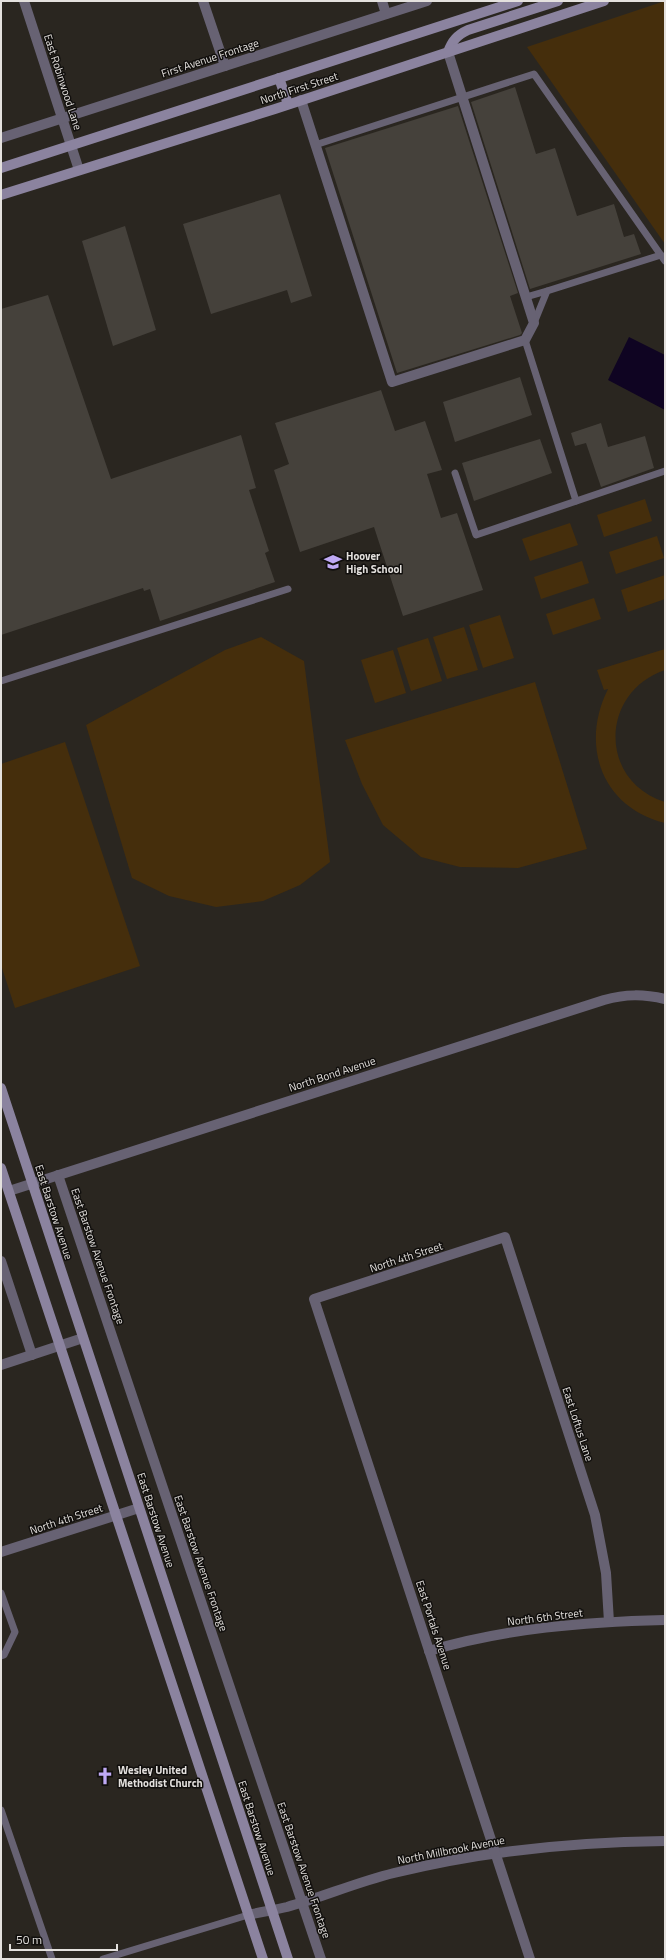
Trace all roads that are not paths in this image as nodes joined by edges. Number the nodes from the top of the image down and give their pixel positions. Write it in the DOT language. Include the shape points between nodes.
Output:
graph roads {
  1 [pos="24,1"];
  2 [pos="203,1"];
  3 [pos="382,1"];
  4 [pos="427,1"];
  5 [pos="518,1"];
  6 [pos="558,1"];
  7 [pos="604,1"];
  8 [pos="386,14"];
  9 [pos="448,52"];
  10 [pos="225,66"];
  11 [pos="279,78"];
  12 [pos="462,96"];
  13 [pos="301,100"];
  14 [pos="288,104"];
  15 [pos="63,118"];
  16 [pos="1,138"];
  17 [pos="71,145"];
  18 [pos="315,145"];
  19 [pos="1,168"];
  20 [pos="79,170"];
  21 [pos="1,195"];
  22 [pos="663,258"];
  23 [pos="547,291"];
  24 [pos="526,297"];
  25 [pos="534,323"];
  26 [pos="525,340"];
  27 [pos="665,471"];
  28 [pos="454,473"];
  29 [pos="576,501"];
  30 [pos="288,589"];
  31 [pos="1,682"];
  32 [pos="665,999"];
  33 [pos="1,1088"];
  34 [pos="1,1168"];
  35 [pos="58,1175"];
  36 [pos="32,1183"];
  37 [pos="9,1191"];
  38 [pos="505,1237"];
  39 [pos="1,1261"];
  40 [pos="314,1299"];
  41 [pos="83,1338"];
  42 [pos="59,1346"];
  43 [pos="32,1355"];
  44 [pos="1,1365"];
  45 [pos="139,1508"];
  46 [pos="115,1515"];
  47 [pos="1,1552"];
  48 [pos="1,1593"];
  49 [pos="665,1620"];
  50 [pos="609,1622"];
  51 [pos="429,1651"];
  52 [pos="1,1656"];
  53 [pos="1,1810"];
  54 [pos="665,1841"];
  55 [pos="495,1853"];
  56 [pos="302,1902"];
  57 [pos="271,1910"];
  58 [pos="248,1915"];
  59 [pos="52,1959"];
  60 [pos="103,1959"];
  61 [pos="263,1959"];
  62 [pos="288,1959"];
  63 [pos="321,1959"];
  64 [pos="530,1959"];
  1 -- 15 [label="street, East Robinwood Lane"];
  2 -- 10 [label="street"];
  3 -- 8 [label="street"];
  4 -- 8 [label="street, First Avenue Frontage"];
  5 -- 11 [label="main road, North First Street"];
  6 -- 9 [label="main road" via="468,30 452,42"];
  7 -- 9 [label="main road, North First Street"];
  8 -- 10 [label="street, First Avenue Frontage"];
  9 -- 12 [label="street"];
  9 -- 13 [label="main road, North First Street"];
  10 -- 15 [label="street, First Avenue Frontage"];
  11 -- 14 [label="main road"];
  11 -- 17 [label="main road, North First Street"];
  12 -- 18 [label="lane"];
  12 -- 22 [label="lane" via="534,74"];
  12 -- 24 [label="street"];
  13 -- 14 [label="main road, North First Street"];
  13 -- 18 [label="street"];
  14 -- 20 [label="main road, North First Street"];
  15 -- 16 [label="street, First Avenue Frontage"];
  15 -- 17 [label="street, East Robinwood Lane"];
  17 -- 19 [label="main road, North First Street"];
  17 -- 20 [label="street, East Robinwood Lane"];
  18 -- 26 [label="street" via="392,382"];
  20 -- 21 [label="main road, North First Street"];
  22 -- 23 [label="lane"];
  23 -- 24 [label="lane"];
  23 -- 25 [label="lane"];
  24 -- 25 [label="street"];
  25 -- 26 [label="street"];
  26 -- 29 [label="lane"];
  27 -- 29 [label="lane"];
  28 -- 29 [label="lane" via="476,535"];
  30 -- 31 [label="lane"];
  32 -- 35 [label="street, North Bond Avenue" via="647,995 624,995 604,1000"];
  33 -- 36 [label="main road, East Barstow Avenue"];
  34 -- 37 [label="main road"];
  35 -- 36 [label="street, North Bond Avenue"];
  35 -- 56 [label="street, East Barstow Avenue Frontage"];
  36 -- 37 [label="street, North Bond Avenue"];
  36 -- 41 [label="main road, East Barstow Avenue"];
  37 -- 42 [label="main road"];
  38 -- 40 [label="street, North 4th Street"];
  38 -- 50 [label="street, East Loftus Lane" via="595,1515 606,1573"];
  39 -- 43 [label="street"];
  40 -- 51 [label="street, East Portals Avenue"];
  41 -- 42 [label="street"];
  41 -- 45 [label="main road, East Barstow Avenue"];
  42 -- 43 [label="street"];
  42 -- 46 [label="main road"];
  43 -- 44 [label="street"];
  45 -- 46 [label="street, North 4th Street"];
  45 -- 57 [label="main road, East Barstow Avenue"];
  46 -- 47 [label="street, North 4th Street"];
  46 -- 58 [label="main road"];
  48 -- 52 [label="lane" via="15,1632 4,1655"];
  49 -- 50 [label="street, North 6th Street"];
  50 -- 51 [label="street, North 6th Street" via="536,1628 459,1642"];
  51 -- 55 [label="street, East Portals Avenue"];
  53 -- 59 [label="lane"];
  54 -- 55 [label="street, North Millbrook Avenue" via="616,1842"];
  55 -- 56 [label="street, North Millbrook Avenue" via="394,1873"];
  55 -- 64 [label="street, East Portals Avenue"];
  56 -- 57 [label="street, North Millbrook Avenue"];
  56 -- 63 [label="street, East Barstow Avenue Frontage"];
  57 -- 58 [label="street, North Millbrook Avenue"];
  57 -- 62 [label="main road, East Barstow Avenue"];
  58 -- 60 [label="lane"];
  58 -- 61 [label="main road"];
}
